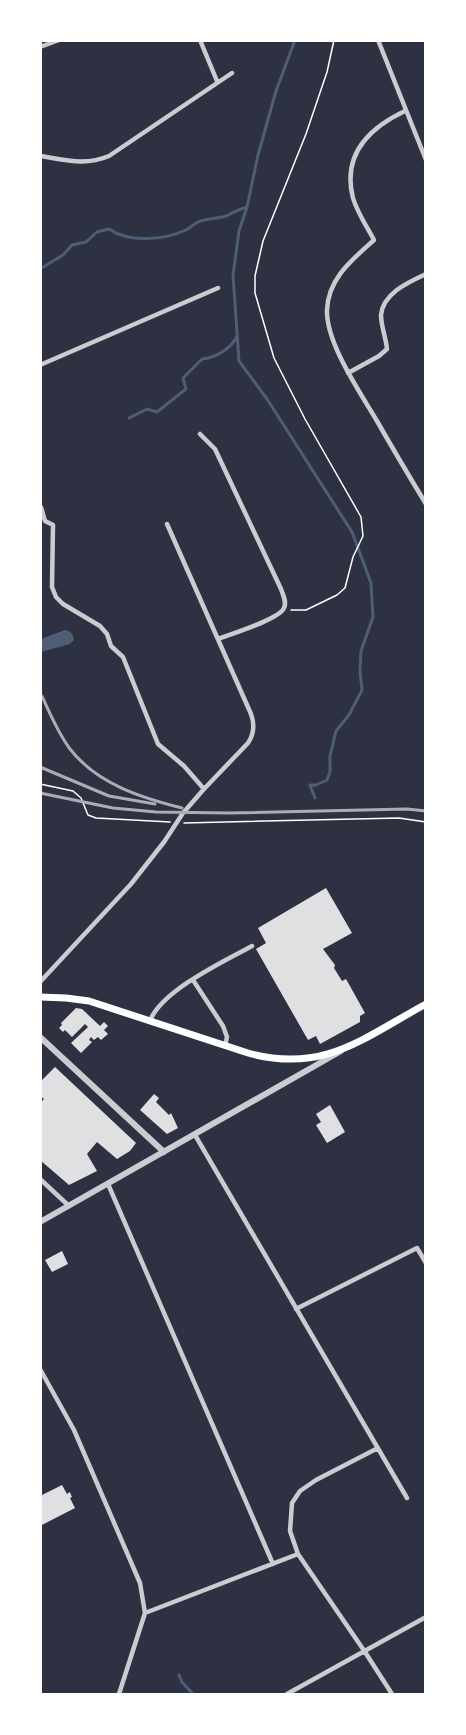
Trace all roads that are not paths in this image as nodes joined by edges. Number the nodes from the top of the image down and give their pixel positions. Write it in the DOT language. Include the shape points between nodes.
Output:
graph roads {
  1 [pos="59,40"];
  2 [pos="200,40"];
  3 [pos="378,40"];
  4 [pos="40,47"];
  5 [pos="232,73"];
  6 [pos="217,81"];
  7 [pos="405,111"];
  8 [pos="40,156"];
  9 [pos="426,160"];
  10 [pos="426,274"];
  11 [pos="218,288"];
  12 [pos="40,365"];
  13 [pos="348,373"];
  14 [pos="200,434"];
  15 [pos="426,504"];
  16 [pos="41,507"];
  17 [pos="167,524"];
  18 [pos="218,639"];
  19 [pos="204,789"];
  20 [pos="252,946"];
  21 [pos="193,980"];
  22 [pos="40,982"];
  23 [pos="40,997"];
  24 [pos="426,1004"];
  25 [pos="150,1021"];
  26 [pos="40,1037"];
  27 [pos="225,1046"];
  28 [pos="342,1050"];
  29 [pos="195,1135"];
  30 [pos="164,1152"];
  31 [pos="40,1179"];
  32 [pos="108,1184"];
  33 [pos="69,1206"];
  34 [pos="40,1222"];
  35 [pos="426,1263"];
  36 [pos="296,1309"];
  37 [pos="40,1369"];
  38 [pos="378,1448"];
  39 [pos="407,1498"];
  40 [pos="298,1554"];
  41 [pos="273,1564"];
  42 [pos="145,1613"];
  43 [pos="426,1617"];
  44 [pos="365,1652"];
  45 [pos="119,1695"];
  46 [pos="287,1695"];
  47 [pos="392,1695"];
  1 -- 4 [label="street"];
  2 -- 6 [label="street"];
  3 -- 7 [label="street"];
  5 -- 6 [label="street"];
  6 -- 8 [label="street" via="109,156 94,162"];
  7 -- 9 [label="street"];
  7 -- 13 [label="street" via="370,133 358,149 350,171 354,199 374,240 340,273 327,309 330,333"];
  10 -- 13 [label="street" via="406,283 388,299 381,315 387,349"];
  11 -- 12 [label="street"];
  13 -- 15 [label="street"];
  14 -- 18 [label="street" via="215,449 285,603 284,609 273,617"];
  16 -- 19 [label="street" via="45,521 53,525 52,587 56,597 107,634 111,646 123,657 158,744"];
  17 -- 18 [label="street"];
  18 -- 19 [label="street" via="254,723 248,743"];
  19 -- 22 [label="street" via="131,885"];
  20 -- 21 [label="street"];
  21 -- 25 [label="street" via="157,1006"];
  21 -- 27 [label="street" via="223,1026"];
  23 -- 25 [label="main road" via="89,1001"];
  24 -- 28 [label="main road"];
  25 -- 27 [label="main road"];
  26 -- 30 [label="street"];
  27 -- 28 [label="main road" via="281,1060 320,1058"];
  28 -- 29 [label="street"];
  29 -- 30 [label="street"];
  29 -- 36 [label="street"];
  30 -- 32 [label="street"];
  31 -- 33 [label="street"];
  32 -- 33 [label="street"];
  32 -- 41 [label="street"];
  33 -- 34 [label="street"];
  35 -- 36 [label="street" via="417,1248"];
  36 -- 38 [label="street"];
  37 -- 42 [label="street" via="74,1430 136,1573"];
  38 -- 39 [label="street"];
  38 -- 40 [label="street" via="300,1491 290,1515 290,1531"];
  40 -- 41 [label="street"];
  40 -- 44 [label="street"];
  41 -- 42 [label="street"];
  42 -- 45 [label="street"];
  43 -- 44 [label="street"];
  44 -- 46 [label="street"];
  44 -- 47 [label="street"];
}
